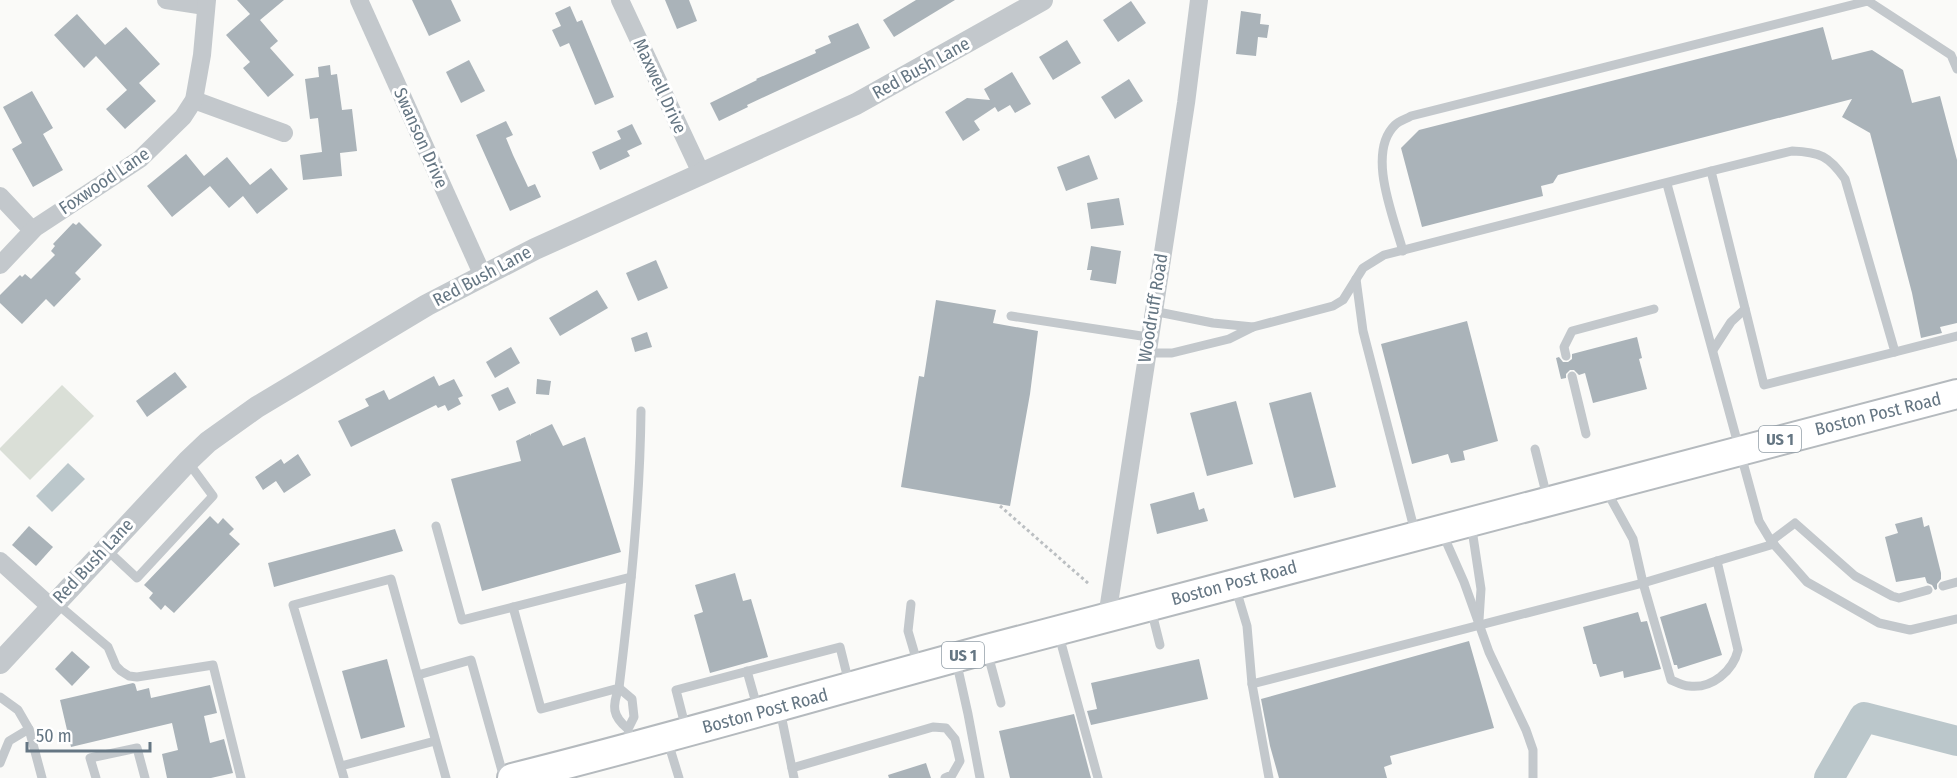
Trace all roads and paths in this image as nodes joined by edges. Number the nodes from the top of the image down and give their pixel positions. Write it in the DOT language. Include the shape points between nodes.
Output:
graph roads {
  1 [pos="166,0"];
  2 [pos="359,0"];
  3 [pos="620,0"];
  4 [pos="1042,0"];
  5 [pos="1199,0"];
  6 [pos="206,3"];
  7 [pos="1957,69"];
  8 [pos="194,100"];
  9 [pos="284,133"];
  10 [pos="1711,171"];
  11 [pos="701,173"];
  12 [pos="1667,183"];
  13 [pos="0,196"];
  14 [pos="32,230"];
  15 [pos="1403,251"];
  16 [pos="0,265"];
  17 [pos="483,276"];
  18 [pos="1356,279"];
  19 [pos="1654,309"];
  20 [pos="1745,309"];
  21 [pos="1153,311"];
  22 [pos="1011,316"];
  23 [pos="1253,327"];
  24 [pos="1957,336"];
  25 [pos="1147,345"];
  26 [pos="1713,350"];
  27 [pos="1895,352"];
  28 [pos="1566,356"];
  29 [pos="1572,376"];
  30 [pos="1957,394"];
  31 [pos="641,411"];
  32 [pos="1586,434"];
  33 [pos="1535,449"];
  34 [pos="1739,450"];
  35 [pos="188,461"];
  36 [pos="1604,485"];
  37 [pos="1548,500"];
  38 [pos="1000,506"];
  39 [pos="1471,519"];
  40 [pos="436,526"];
  41 [pos="1427,531"];
  42 [pos="1772,543"];
  43 [pos="106,548"];
  44 [pos="0,561"];
  45 [pos="1717,561"];
  46 [pos="631,577"];
  47 [pos="1957,582"];
  48 [pos="1234,583"];
  49 [pos="1643,583"];
  50 [pos="1089,584"];
  51 [pos="1943,586"];
  52 [pos="1928,590"];
  53 [pos="911,604"];
  54 [pos="53,605"];
  55 [pos="1150,605"];
  56 [pos="513,607"];
  57 [pos="1107,617"];
  58 [pos="1957,619"];
  59 [pos="1479,625"];
  60 [pos="1058,630"];
  61 [pos="1160,645"];
  62 [pos="987,649"];
  63 [pos="955,657"];
  64 [pos="0,663"];
  65 [pos="919,667"];
  66 [pos="747,671"];
  67 [pos="418,675"];
  68 [pos="1252,684"];
  69 [pos="619,688"];
  70 [pos="851,688"];
  71 [pos="0,697"];
  72 [pos="1001,703"];
  73 [pos="769,710"];
  74 [pos="29,729"];
  75 [pos="677,734"];
  76 [pos="629,738"];
  77 [pos="435,741"];
  78 [pos="0,763"];
  79 [pos="341,766"];
  80 [pos="792,768"];
  81 [pos="543,774"];
  82 [pos="679,777"];
  83 [pos="42,778"];
  84 [pos="96,778"];
  85 [pos="145,778"];
  86 [pos="241,778"];
  87 [pos="344,778"];
  88 [pos="446,778"];
  89 [pos="504,778"];
  90 [pos="512,778"];
  91 [pos="794,778"];
  92 [pos="945,778"];
  93 [pos="980,778"];
  94 [pos="1098,778"];
  95 [pos="1269,778"];
  96 [pos="1533,778"];
  1 -- 6 [label="street, Foxwood Lane"];
  2 -- 17 [label="street, Swanson Drive"];
  3 -- 11 [label="street, Maxwell Drive"];
  4 -- 11 [label="street, Red Bush Lane" via="856,104"];
  5 -- 21 [label="street, Woodruff Road"];
  6 -- 8 [label="street, Foxwood Lane"];
  7 -- 15 [label="lane" via="1951,55 1868,1 1411,116 1395,125 1388,136 1381,164"];
  8 -- 9 [label="street"];
  8 -- 14 [label="street, Foxwood Lane" via="174,128 140,159"];
  10 -- 12 [label="lane"];
  10 -- 20 [label="lane"];
  10 -- 27 [label="lane" via="1792,152 1822,155 1835,165 1845,180"];
  11 -- 17 [label="street, Red Bush Lane"];
  12 -- 15 [label="lane"];
  12 -- 26 [label="lane"];
  13 -- 14 [label="street"];
  14 -- 16 [label="street, Foxwood Lane"];
  15 -- 18 [label="lane" via="1384,255 1363,268"];
  17 -- 35 [label="street, Red Bush Lane" via="257,407"];
  18 -- 23 [label="lane" via="1343,300 1333,306"];
  18 -- 41 [label="lane" via="1363,331"];
  19 -- 28 [label="lane" via="1572,331 1564,347"];
  20 -- 26 [label="lane" via="1731,322"];
  20 -- 27 [label="lane" via="1764,384"];
  21 -- 23 [label="lane"];
  21 -- 25 [label="street, Woodruff Road"];
  22 -- 25 [label="lane"];
  23 -- 25 [label="lane" via="1229,339 1172,353"];
  24 -- 27 [label="lane"];
  25 -- 57 [label="street, Woodruff Road"];
  26 -- 34 [label="lane"];
  29 -- 32 [label="lane"];
  30 -- 34 [label="main road, Boston Post Road / US 1"];
  31 -- 46 [label="lane"];
  33 -- 37 [label="lane"];
  34 -- 36 [label="main road, Boston Post Road / US 1"];
  34 -- 42 [label="lane" via="1759,521"];
  35 -- 43 [label="street, Red Bush Lane"];
  35 -- 43 [label="lane" via="213,496 137,578"];
  36 -- 37 [label="main road, Boston Post Road / US 1"];
  36 -- 49 [label="lane" via="1633,539"];
  37 -- 39 [label="main road, Boston Post Road / US 1"];
  38 -- 50 [label="path"];
  39 -- 41 [label="main road, Boston Post Road / US 1"];
  39 -- 59 [label="lane" via="1481,589"];
  40 -- 56 [label="lane" via="462,620"];
  41 -- 48 [label="main road, Boston Post Road / US 1"];
  41 -- 59 [label="lane" via="1464,582"];
  42 -- 45 [label="lane"];
  42 -- 52 [label="lane" via="1795,523 1855,576 1892,596 1899,598"];
  42 -- 58 [label="lane" via="1807,582 1879,623 1910,630"];
  43 -- 54 [label="street, Red Bush Lane"];
  44 -- 54 [label="street"];
  45 -- 49 [label="lane"];
  45 -- 49 [label="lane" via="1738,650 1726,674 1707,683 1689,686 1671,680"];
  46 -- 56 [label="lane"];
  46 -- 69 [label="lane"];
  47 -- 51 [label="lane"];
  48 -- 55 [label="main road, Boston Post Road / US 1"];
  48 -- 68 [label="lane" via="1247,626"];
  49 -- 59 [label="lane"];
  53 -- 65 [label="lane" via="908,631"];
  54 -- 64 [label="street, Red Bush Lane"];
  54 -- 86 [label="lane" via="108,648 116,666 129,676 213,664"];
  55 -- 57 [label="main road, Boston Post Road / US 1"];
  55 -- 61 [label="lane"];
  56 -- 69 [label="lane" via="541,709"];
  57 -- 60 [label="main road, Boston Post Road / US 1"];
  59 -- 68 [label="lane"];
  59 -- 96 [label="lane" via="1526,730 1533,750"];
  60 -- 62 [label="main road, Boston Post Road / US 1"];
  60 -- 94 [label="lane"];
  62 -- 63 [label="main road, Boston Post Road / US 1"];
  62 -- 72 [label="lane"];
  63 -- 65 [label="main road, Boston Post Road / US 1"];
  63 -- 93 [label="lane"];
  65 -- 70 [label="main road, Boston Post Road / US 1"];
  66 -- 70 [label="lane" via="840,647"];
  66 -- 73 [label="lane"];
  66 -- 75 [label="lane" via="676,690"];
  67 -- 77 [label="lane"];
  67 -- 79 [label="lane" via="391,579 293,605"];
  67 -- 89 [label="lane" via="471,660"];
  68 -- 95 [label="lane"];
  69 -- 76 [label="lane" via="613,703"];
  69 -- 76 [label="lane" via="632,699 634,717"];
  70 -- 73 [label="main road, Boston Post Road / US 1"];
  71 -- 74 [label="lane" via="18,710"];
  73 -- 75 [label="main road, Boston Post Road / US 1"];
  73 -- 80 [label="lane"];
  74 -- 78 [label="lane" via="9,741"];
  74 -- 83 [label="lane"];
  75 -- 76 [label="main road, Boston Post Road / US 1"];
  75 -- 82 [label="lane"];
  76 -- 81 [label="main road, Boston Post Road / US 1"];
  77 -- 79 [label="lane"];
  77 -- 88 [label="lane"];
  79 -- 87 [label="lane"];
  80 -- 91 [label="lane"];
  80 -- 92 [label="lane" via="933,727 946,728 955,739 960,761 952,775"];
  81 -- 90 [label="main road, Boston Post Road / US 1"];
  84 -- 85 [label="lane" via="90,758 137,748"];
}
